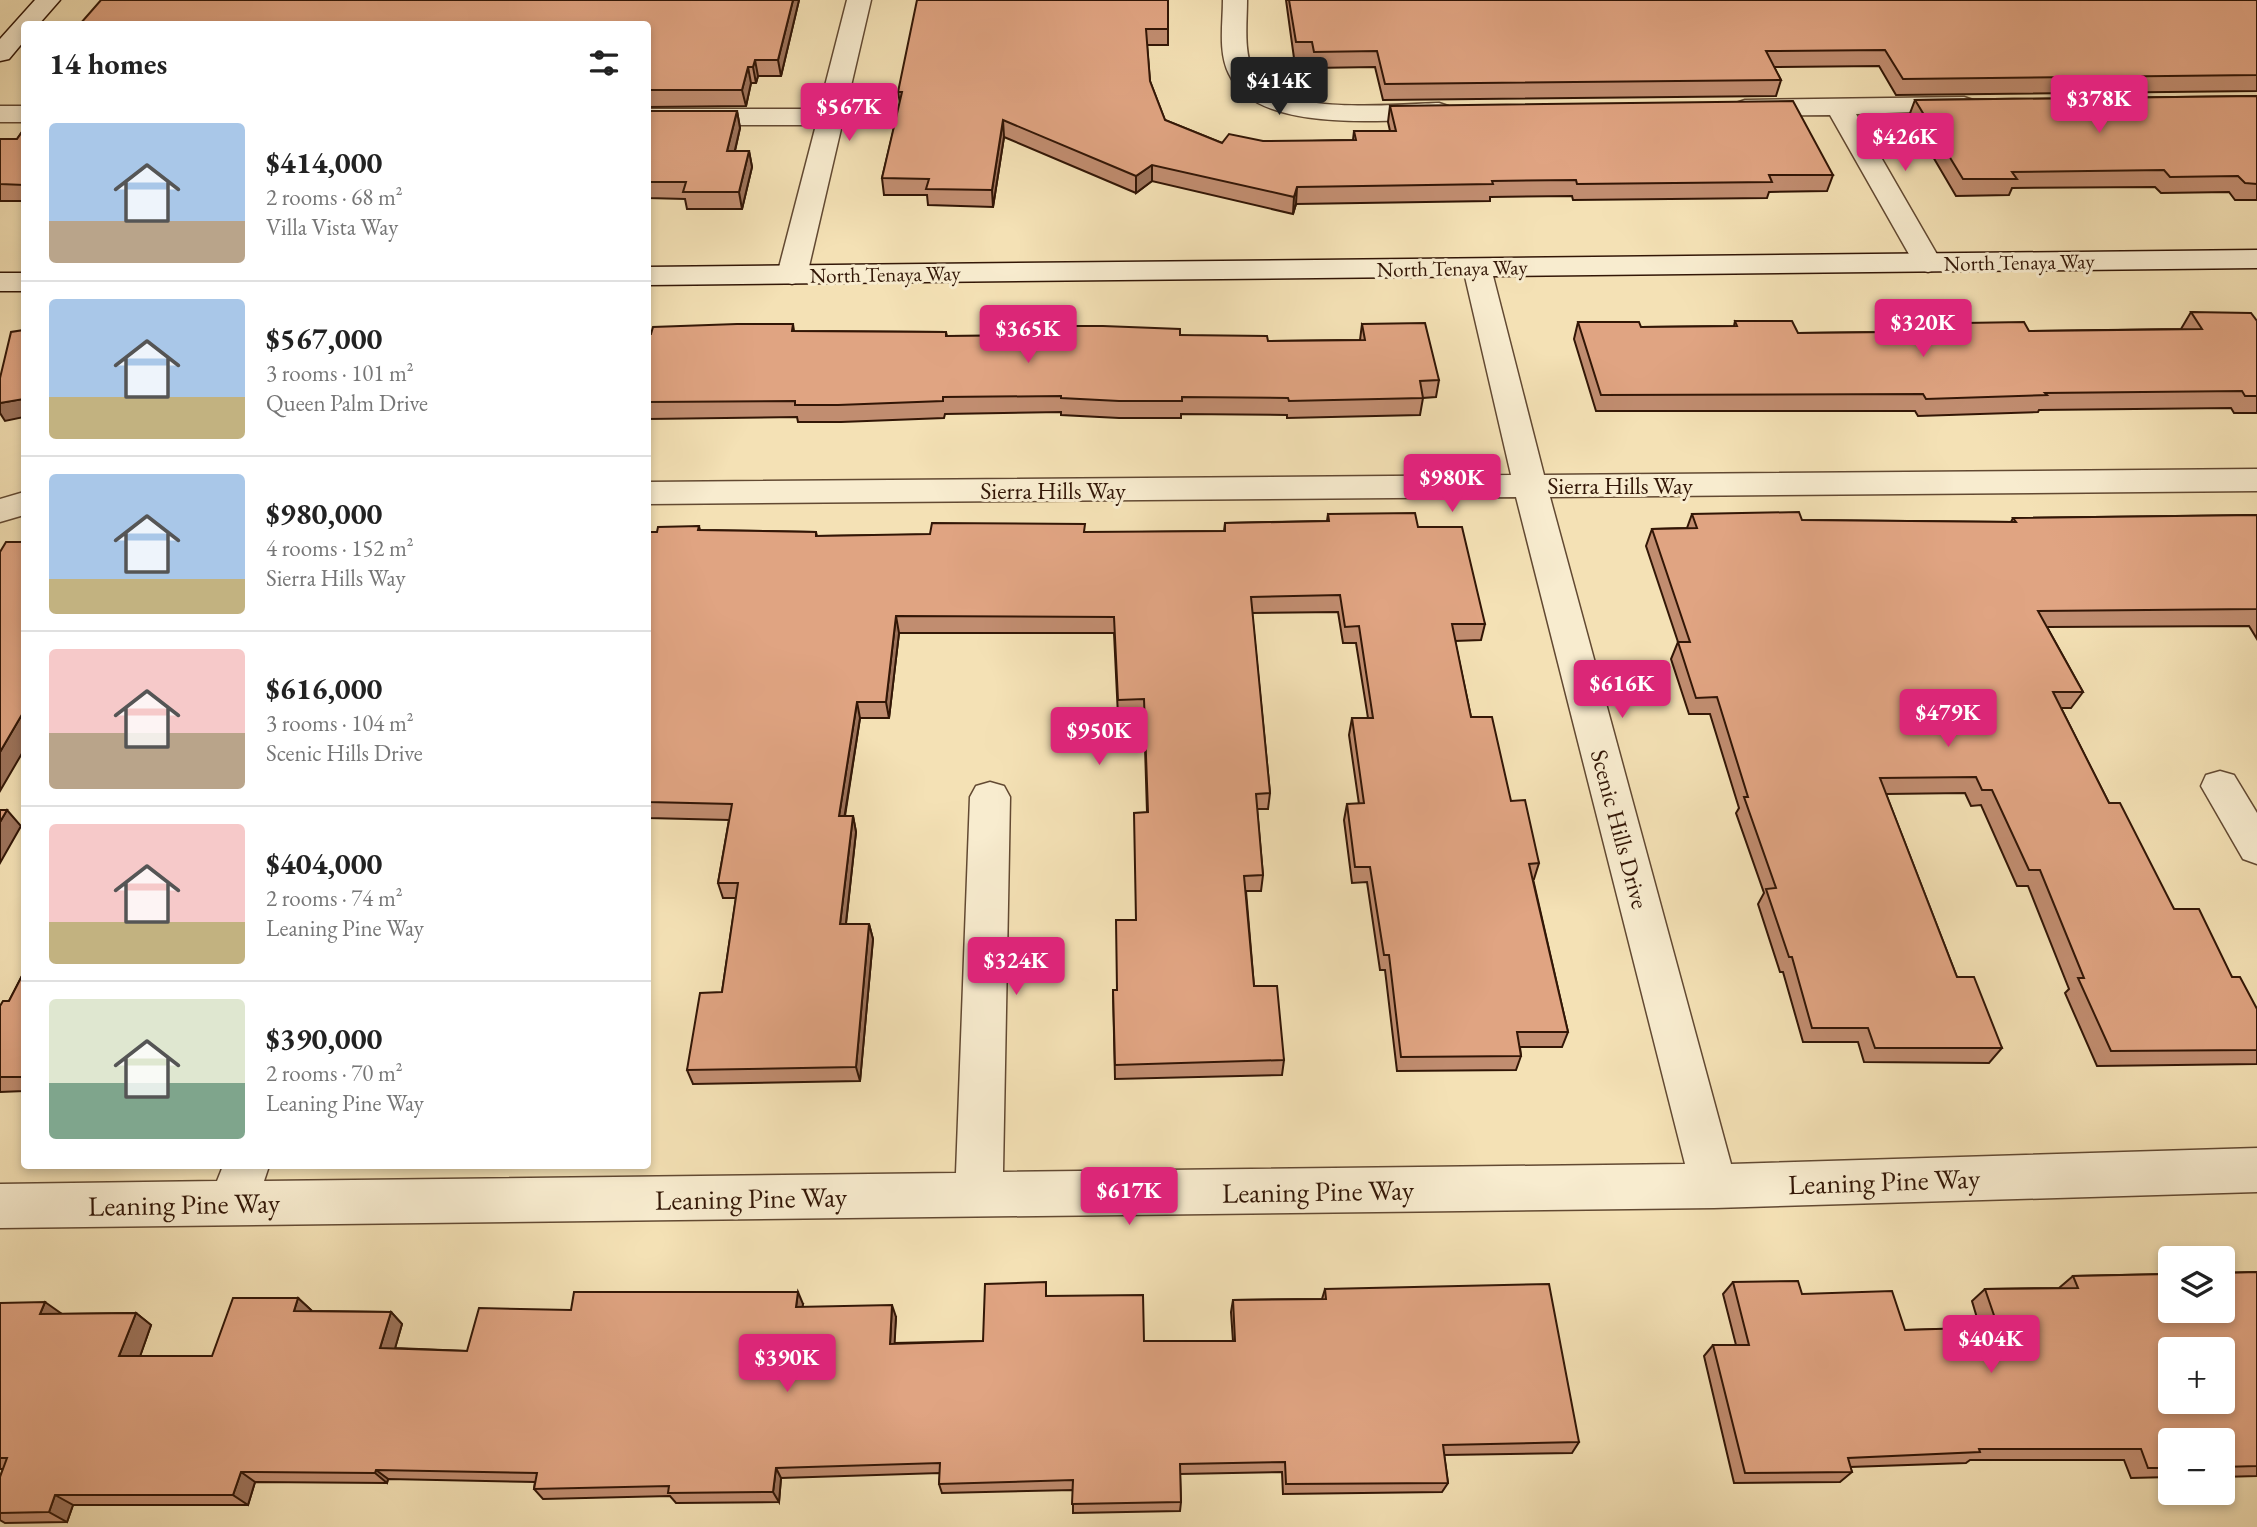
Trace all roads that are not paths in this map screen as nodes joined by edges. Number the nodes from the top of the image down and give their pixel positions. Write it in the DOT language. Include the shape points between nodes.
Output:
graph roads {
  1 [pos="48,0"];
  2 [pos="859,0"];
  3 [pos="1235,0"];
  4 [pos="29,21"];
  5 [pos="21,30"];
  6 [pos="0,54"];
  7 [pos="1992,105"];
  8 [pos="1839,107"];
  9 [pos="1716,108"];
  10 [pos="1470,111"];
  11 [pos="0,114"];
  12 [pos="21,114"];
  13 [pos="651,117"];
  14 [pos="830,117"];
  15 [pos="2257,259"];
  16 [pos="1928,263"];
  17 [pos="1477,268"];
  18 [pos="792,275"];
  19 [pos="651,276"];
  20 [pos="0,282"];
  21 [pos="21,282"];
  22 [pos="2257,480"];
  23 [pos="1530,486"];
  24 [pos="651,493"];
  25 [pos="21,504"];
  26 [pos="0,511"];
  27 [pos="2220,786"];
  28 [pos="990,797"];
  29 [pos="2257,848"];
  30 [pos="2257,1170"];
  31 [pos="240,1184"];
  32 [pos="1714,1186"];
  33 [pos="979,1195"];
  34 [pos="0,1206"];
  1 -- 4 [label="street"];
  2 -- 14 [label="street"];
  3 -- 10 [label="street" via="1238,66 1246,83 1263,96 1297,109 1334,112"];
  5 -- 6 [label="street"];
  7 -- 8 [label="street"];
  8 -- 9 [label="street"];
  8 -- 16 [label="street"];
  11 -- 12 [label="street"];
  13 -- 14 [label="street"];
  14 -- 18 [label="street"];
  15 -- 16 [label="street, North Tenaya Way"];
  16 -- 17 [label="street, North Tenaya Way"];
  17 -- 18 [label="street, North Tenaya Way"];
  17 -- 23 [label="street, Scenic Hills Drive"];
  18 -- 19 [label="street, North Tenaya Way"];
  20 -- 21 [label="street"];
  22 -- 23 [label="street, Sierra Hills Way"];
  23 -- 24 [label="street, Sierra Hills Way"];
  23 -- 32 [label="street, Scenic Hills Drive"];
  25 -- 26 [label="street"];
  27 -- 29 [label="street"];
  28 -- 33 [label="street"];
  30 -- 32 [label="street, Leaning Pine Way"];
  31 -- 33 [label="street, Leaning Pine Way"];
  31 -- 34 [label="street, Leaning Pine Way"];
  32 -- 33 [label="street, Leaning Pine Way"];
}
